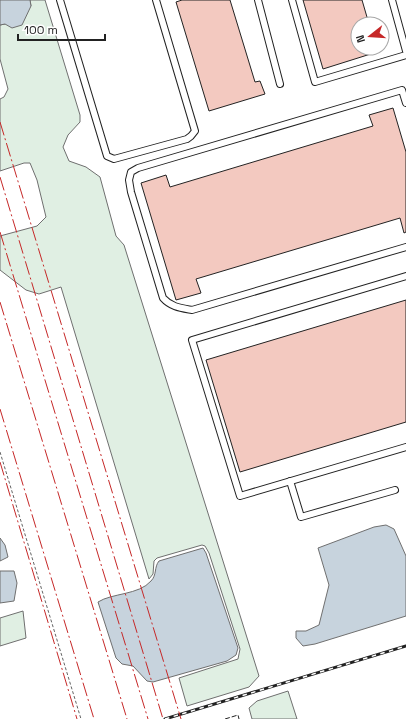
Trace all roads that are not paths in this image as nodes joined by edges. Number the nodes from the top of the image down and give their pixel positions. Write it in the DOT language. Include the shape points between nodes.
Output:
graph roads {
  1 [pos="61,0"];
  2 [pos="156,0"];
  3 [pos="258,0"];
  4 [pos="292,0"];
  5 [pos="392,0"];
  6 [pos="406,51"];
  7 [pos="406,55"];
  8 [pos="280,84"];
  9 [pos="406,103"];
  10 [pos="406,247"];
  11 [pos="406,276"];
  12 [pos="406,447"];
  13 [pos="290,481"];
  14 [pos="395,490"];
  1 -- 2 [label="lane" via="108,156 114,159 187,139 195,131"];
  3 -- 8 [label="lane"];
  4 -- 7 [label="lane" via="315,82"];
  5 -- 6 [label="lane"];
  9 -- 10 [label="lane" via="402,90 138,168 131,172 129,180 130,192 163,298 170,305 179,308 192,310"];
  11 -- 13 [label="lane" via="192,340 240,496"];
  12 -- 13 [label="lane"];
  13 -- 14 [label="lane" via="301,517"];
}
